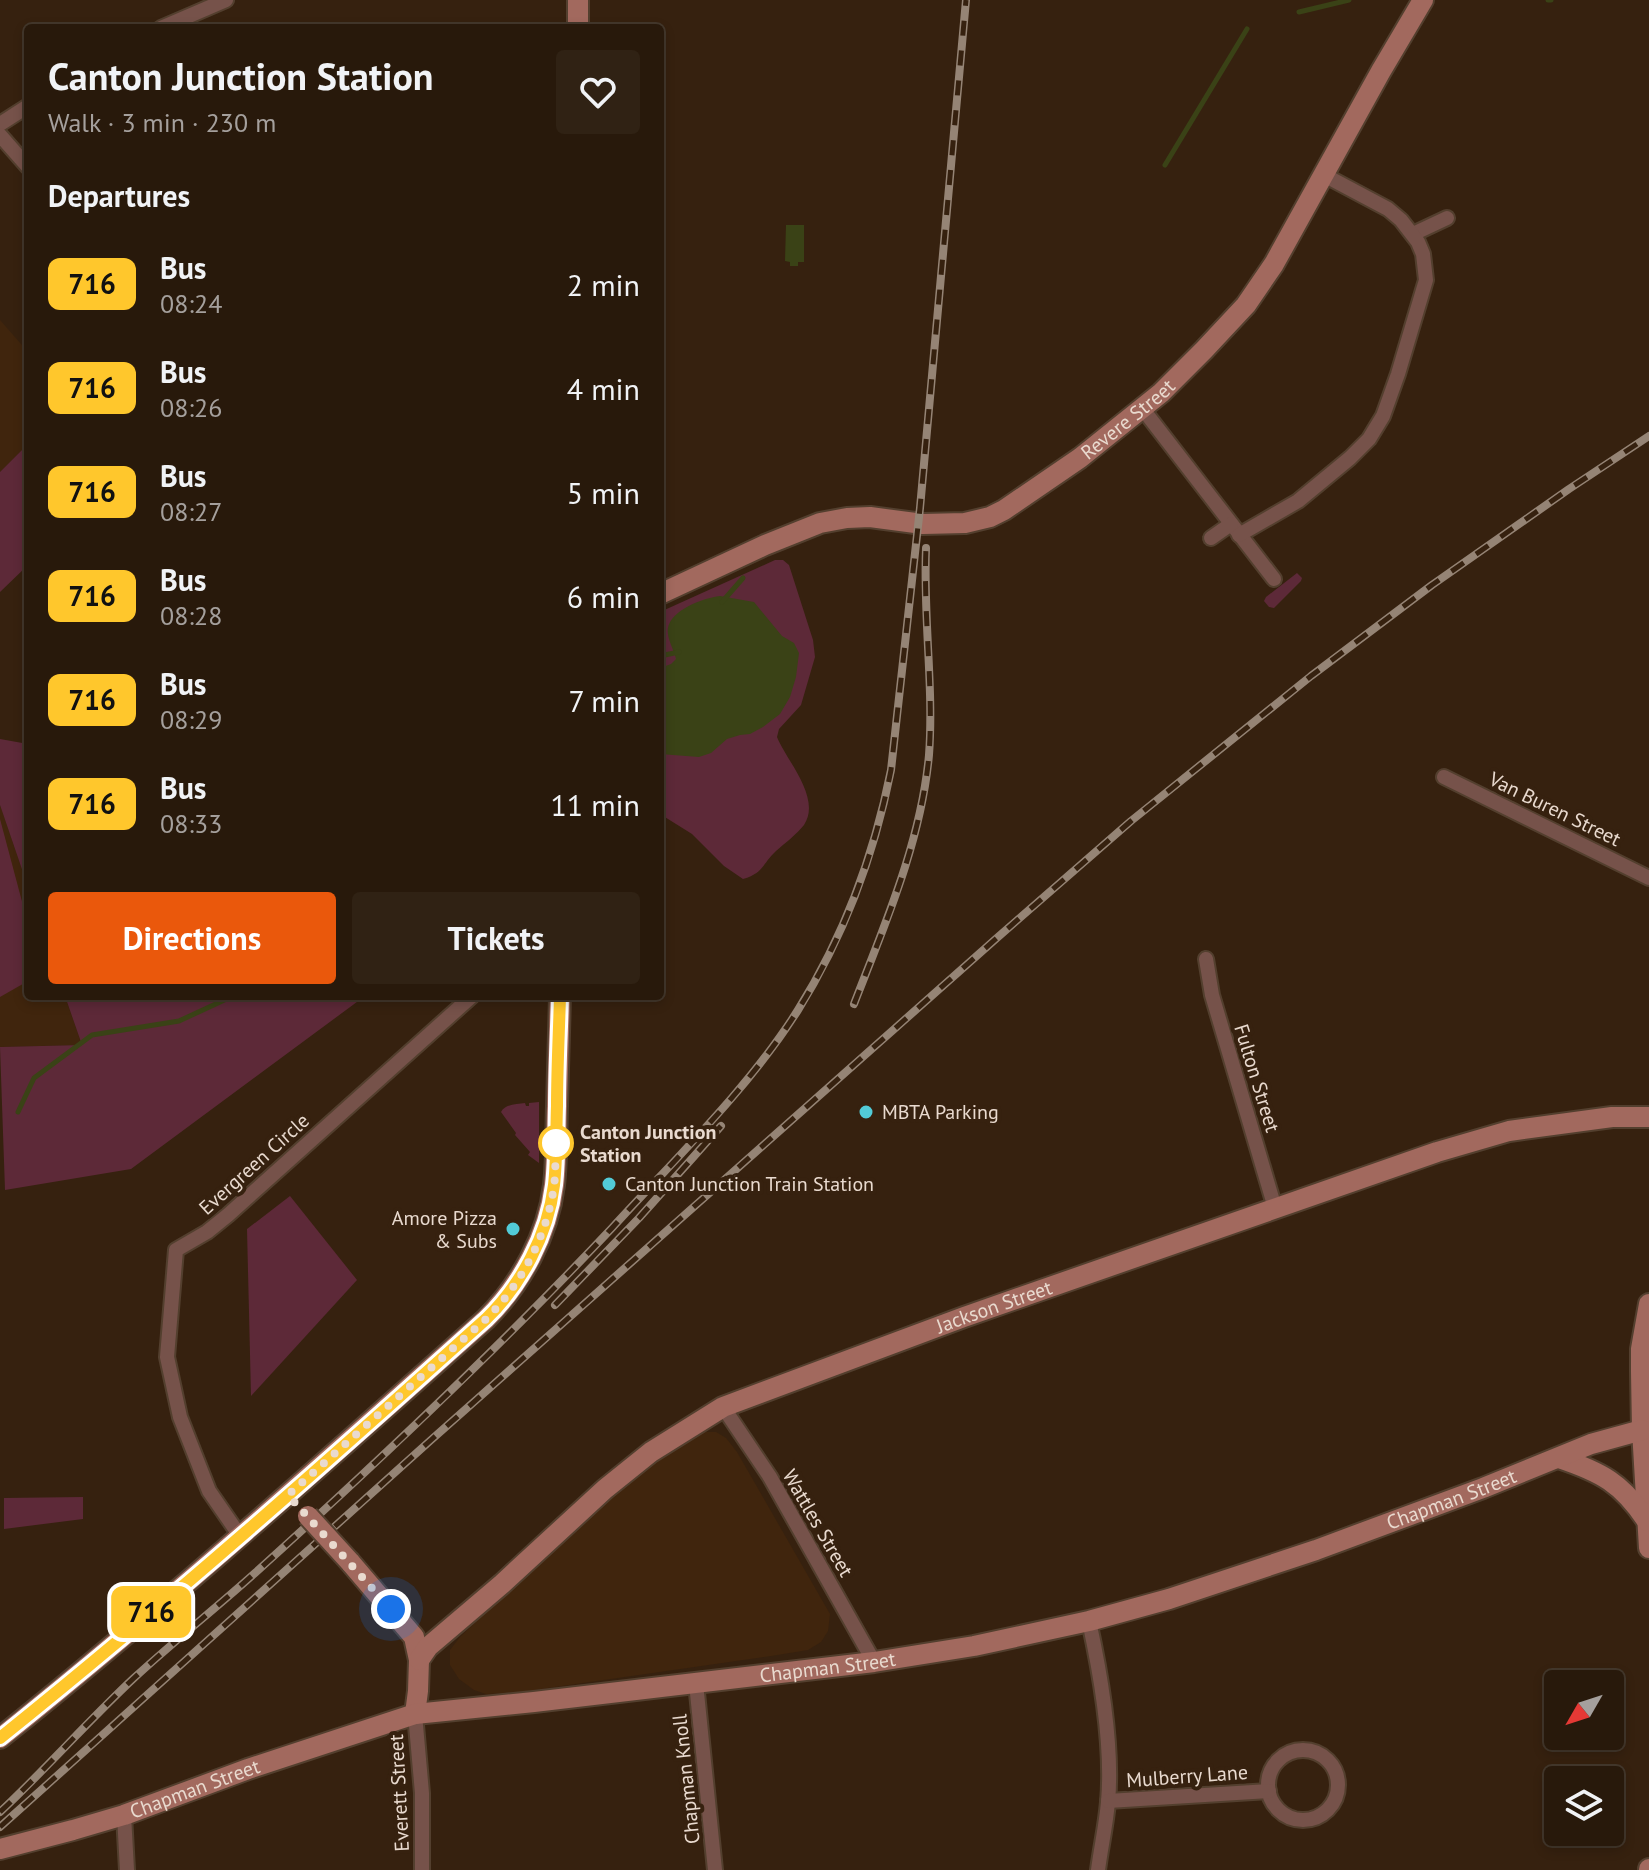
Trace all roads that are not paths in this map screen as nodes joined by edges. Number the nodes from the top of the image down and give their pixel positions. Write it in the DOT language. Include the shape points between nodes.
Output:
graph roads {
  1 [pos="226,0"];
  2 [pos="578,0"];
  3 [pos="1423,0"];
  4 [pos="170,24"];
  5 [pos="578,24"];
  6 [pos="24,109"];
  7 [pos="0,124"];
  8 [pos="0,135"];
  9 [pos="24,162"];
  10 [pos="1324,175"];
  11 [pos="1447,218"];
  12 [pos="1413,234"];
  13 [pos="1142,408"];
  14 [pos="1235,529"];
  15 [pos="1211,538"];
  16 [pos="1274,579"];
  17 [pos="664,592"];
  18 [pos="1444,777"];
  19 [pos="1649,878"];
  20 [pos="1206,959"];
  21 [pos="468,1000"];
  22 [pos="560,1000"];
  23 [pos="1649,1117"];
  24 [pos="1275,1208"];
  25 [pos="1649,1304"];
  26 [pos="723,1407"];
  27 [pos="1642,1430"];
  28 [pos="1559,1458"];
  29 [pos="288,1495"];
  30 [pos="1647,1522"];
  31 [pos="240,1536"];
  32 [pos="1649,1548"];
  33 [pos="1089,1621"];
  34 [pos="419,1660"];
  35 [pos="874,1662"];
  36 [pos="696,1683"];
  37 [pos="415,1714"];
  38 [pos="0,1738"];
  39 [pos="1269,1791"];
  40 [pos="1108,1801"];
  41 [pos="124,1815"];
  42 [pos="0,1849"];
  43 [pos="127,1870"];
  44 [pos="422,1870"];
  45 [pos="715,1870"];
  46 [pos="1098,1870"];
  1 -- 4 [label="street"];
  2 -- 5 [label="street"];
  3 -- 10 [label="street, Revere Street"];
  6 -- 7 [label="street"];
  8 -- 9 [label="street"];
  10 -- 12 [label="street" via="1388,209"];
  10 -- 13 [label="street, Revere Street" via="1246,305"];
  11 -- 12 [label="street"];
  12 -- 14 [label="street" via="1423,254 1426,280 1383,416 1350,458 1298,501"];
  13 -- 14 [label="street"];
  13 -- 17 [label="street, Revere Street" via="1080,458 990,517 950,524 870,517 820,523"];
  14 -- 15 [label="street"];
  14 -- 16 [label="street"];
  18 -- 19 [label="street, Van Buren Street"];
  20 -- 24 [label="street, Fulton Street"];
  21 -- 31 [label="street, Evergreen Circle" via="228,1215 176,1250 167,1357 180,1417 209,1491"];
  22 -- 29 [label="street" via="554,1185 546,1219 518,1281 474,1330"];
  23 -- 24 [label="street, Jackson Street" via="1509,1131"];
  24 -- 26 [label="street, Jackson Street"];
  25 -- 27 [label="street" via="1641,1349"];
  26 -- 34 [label="street, Jackson Street" via="651,1452 605,1489"];
  26 -- 35 [label="street, Wattles Street" via="770,1477"];
  27 -- 28 [label="street, Chapman Street"];
  27 -- 30 [label="street"];
  28 -- 30 [label="street" via="1609,1479"];
  28 -- 33 [label="street, Chapman Street" via="1316,1550"];
  29 -- 31 [label="street"];
  29 -- 34 [label="street, bridge" via="407,1627"];
  30 -- 32 [label="street"];
  31 -- 38 [label="street"];
  33 -- 35 [label="street, Chapman Street"];
  33 -- 40 [label="street" via="1109,1750"];
  34 -- 37 [label="street"];
  35 -- 36 [label="street, Chapman Street"];
  36 -- 37 [label="street, Chapman Street"];
  36 -- 45 [label="street, Chapman Knoll"];
  37 -- 41 [label="street, Chapman Street"];
  37 -- 44 [label="street, Everett Street"];
  39 -- 39 [label="street, Mulberry Lane" via="1273,1769 1289,1754 1311,1751 1336,1772 1334,1802 1317,1818 1285,1815"];
  39 -- 40 [label="street, Mulberry Lane"];
  40 -- 46 [label="street"];
  41 -- 42 [label="street, Chapman Street"];
  41 -- 43 [label="street"];
}
